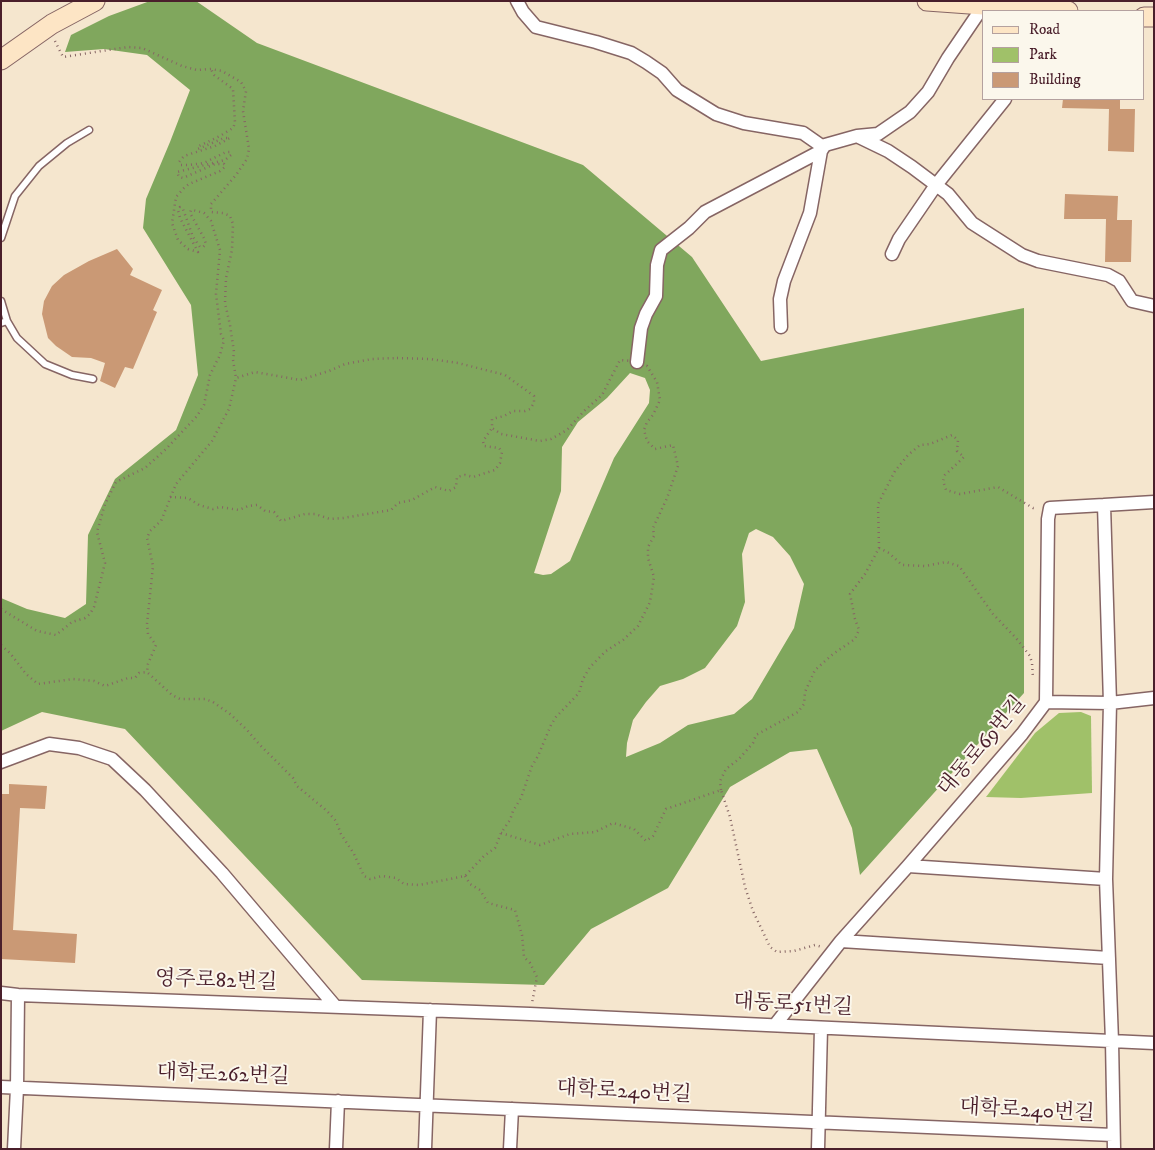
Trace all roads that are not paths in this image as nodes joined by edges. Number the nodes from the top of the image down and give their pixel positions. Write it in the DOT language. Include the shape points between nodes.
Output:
graph roads {
  1 [pos="95,1"];
  2 [pos="517,1"];
  3 [pos="927,1"];
  4 [pos="984,5"];
  5 [pos="1052,10"];
  6 [pos="1,60"];
  7 [pos="1004,100"];
  8 [pos="89,130"];
  9 [pos="857,136"];
  10 [pos="822,149"];
  11 [pos="936,185"];
  12 [pos="1,238"];
  13 [pos="892,254"];
  14 [pos="1,301"];
  15 [pos="1154,306"];
  16 [pos="4,322"];
  17 [pos="782,327"];
  18 [pos="637,362"];
  19 [pos="93,379"];
  20 [pos="1154,502"];
  21 [pos="1104,505"];
  22 [pos="1046,697"];
  23 [pos="1154,698"];
  24 [pos="1110,703"];
  25 [pos="1,762"];
  26 [pos="908,866"];
  27 [pos="1106,879"];
  28 [pos="841,941"];
  29 [pos="1109,958"];
  30 [pos="1,993"];
  31 [pos="18,995"];
  32 [pos="334,1006"];
  33 [pos="430,1010"];
  34 [pos="775,1025"];
  35 [pos="821,1028"];
  36 [pos="1112,1041"];
  37 [pos="1154,1043"];
  38 [pos="1,1088"];
  39 [pos="17,1088"];
  40 [pos="338,1101"];
  41 [pos="427,1105"];
  42 [pos="512,1108"];
  43 [pos="818,1122"];
  44 [pos="1113,1136"];
  45 [pos="14,1149"];
  46 [pos="336,1149"];
  47 [pos="425,1149"];
  48 [pos="510,1149"];
  49 [pos="818,1149"];
  50 [pos="1114,1149"];
  1 -- 6 [label="main road" via="48,27"];
  2 -- 10 [label="street" via="536,26 631,53 662,73 677,90 716,114 744,123 803,133"];
  3 -- 4 [label="main road"];
  4 -- 5 [label="main road"];
  4 -- 9 [label="street" via="928,92 910,112 878,134"];
  7 -- 11 [label="street"];
  8 -- 12 [label="lane" via="39,166 15,196"];
  9 -- 10 [label="street" via="825,145"];
  9 -- 11 [label="street" via="888,151"];
  10 -- 17 [label="street" via="810,213 782,290"];
  10 -- 18 [label="street" via="705,212 661,250 656,296 641,328"];
  11 -- 13 [label="street"];
  11 -- 15 [label="street" via="948,194 972,223 1022,255 1108,275 1119,281 1132,301"];
  14 -- 16 [label="lane"];
  16 -- 19 [label="lane" via="45,364 72,376"];
  20 -- 21 [label="street"];
  21 -- 22 [label="street" via="1050,508"];
  21 -- 24 [label="street"];
  22 -- 24 [label="street, 대동로69번길"];
  22 -- 26 [label="street, 대동로69번길" via="1022,734"];
  23 -- 24 [label="street, 대동로69번길"];
  24 -- 27 [label="street"];
  25 -- 32 [label="street" via="49,744 79,748 112,759 222,873"];
  26 -- 27 [label="street"];
  26 -- 28 [label="street, 대동로69번길"];
  27 -- 29 [label="street"];
  28 -- 29 [label="street"];
  28 -- 34 [label="street, 대동로69번길"];
  29 -- 36 [label="street"];
  30 -- 31 [label="street, 영주로82번길"];
  31 -- 32 [label="street, 영주로82번길"];
  31 -- 39 [label="street"];
  32 -- 33 [label="street, 영주로82번길"];
  33 -- 34 [label="street, 대동로51번길"];
  33 -- 41 [label="street"];
  34 -- 35 [label="street, 대동로51번길"];
  35 -- 36 [label="street, 대동로51번길"];
  35 -- 43 [label="street"];
  36 -- 37 [label="street, 대동로51번길"];
  36 -- 44 [label="street"];
  38 -- 39 [label="street, 대학로262번길"];
  39 -- 40 [label="street, 대학로262번길"];
  39 -- 45 [label="street"];
  40 -- 41 [label="street, 대학로262번길"];
  40 -- 46 [label="street"];
  41 -- 42 [label="street, 대학로240번길"];
  41 -- 47 [label="street"];
  42 -- 43 [label="street, 대학로240번길"];
  42 -- 48 [label="street"];
  43 -- 44 [label="street, 대학로240번길"];
  43 -- 49 [label="street"];
  44 -- 50 [label="street"];
}
